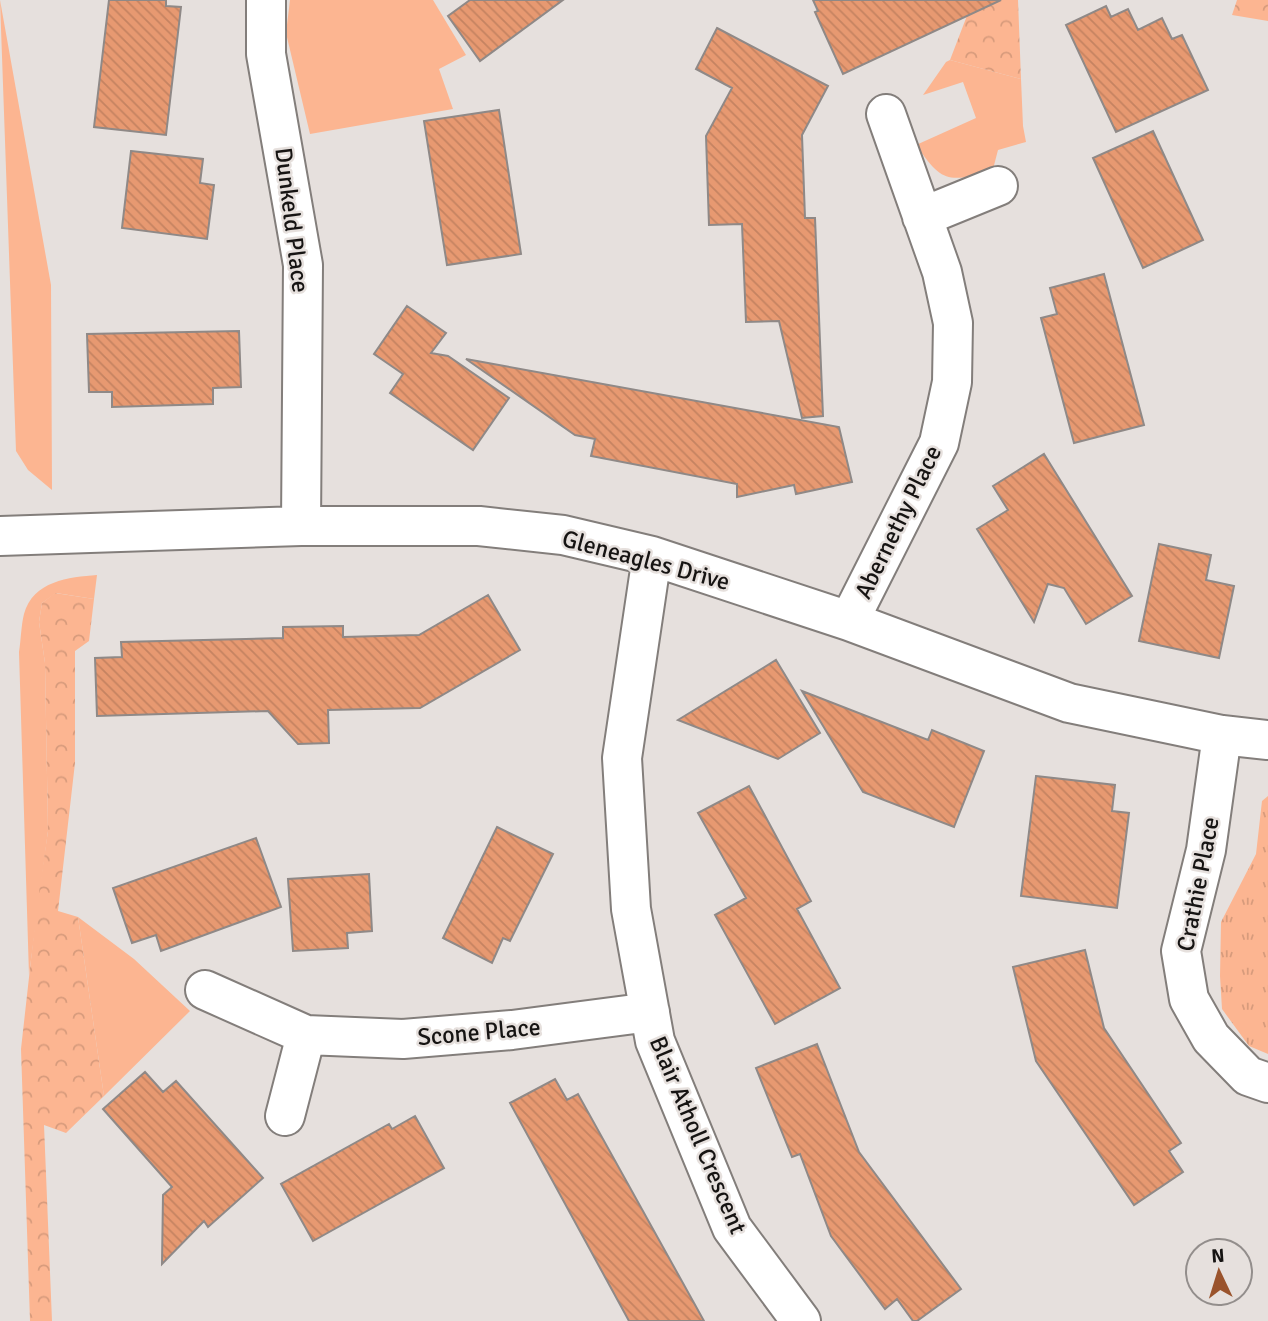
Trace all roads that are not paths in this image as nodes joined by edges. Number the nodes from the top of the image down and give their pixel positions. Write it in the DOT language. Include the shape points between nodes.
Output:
graph roads {
  1 [pos="266,0"];
  2 [pos="886,114"];
  3 [pos="998,186"];
  4 [pos="922,218"];
  5 [pos="301,526"];
  6 [pos="0,536"];
  7 [pos="652,556"];
  8 [pos="849,621"];
  9 [pos="1222,735"];
  10 [pos="1268,740"];
  11 [pos="205,990"];
  12 [pos="650,1012"];
  13 [pos="306,1035"];
  14 [pos="1268,1083"];
  15 [pos="285,1116"];
  16 [pos="802,1321"];
  1 -- 5 [label="street, Dunkeld Place" via="266,54 303,265"];
  2 -- 4 [label="street, Abernethy Place"];
  3 -- 4 [label="street"];
  4 -- 8 [label="street, Abernethy Place" via="942,272 953,323 952,382 939,443"];
  5 -- 6 [label="street, Gleneagles Drive"];
  5 -- 7 [label="street, Gleneagles Drive" via="479,526 563,535"];
  7 -- 8 [label="street, Gleneagles Drive"];
  7 -- 12 [label="street, Blair Atholl Crescent" via="622,758 631,909"];
  8 -- 9 [label="street, Gleneagles Drive" via="1069,703"];
  9 -- 10 [label="street, Gleneagles Drive"];
  9 -- 14 [label="street, Crathie Place" via="1206,850 1181,951 1189,999 1211,1038 1248,1076"];
  11 -- 13 [label="street, Scone Place"];
  12 -- 13 [label="street, Scone Place" via="403,1039"];
  12 -- 16 [label="street, Blair Atholl Crescent" via="655,1041 732,1228"];
  13 -- 15 [label="street"];
}
